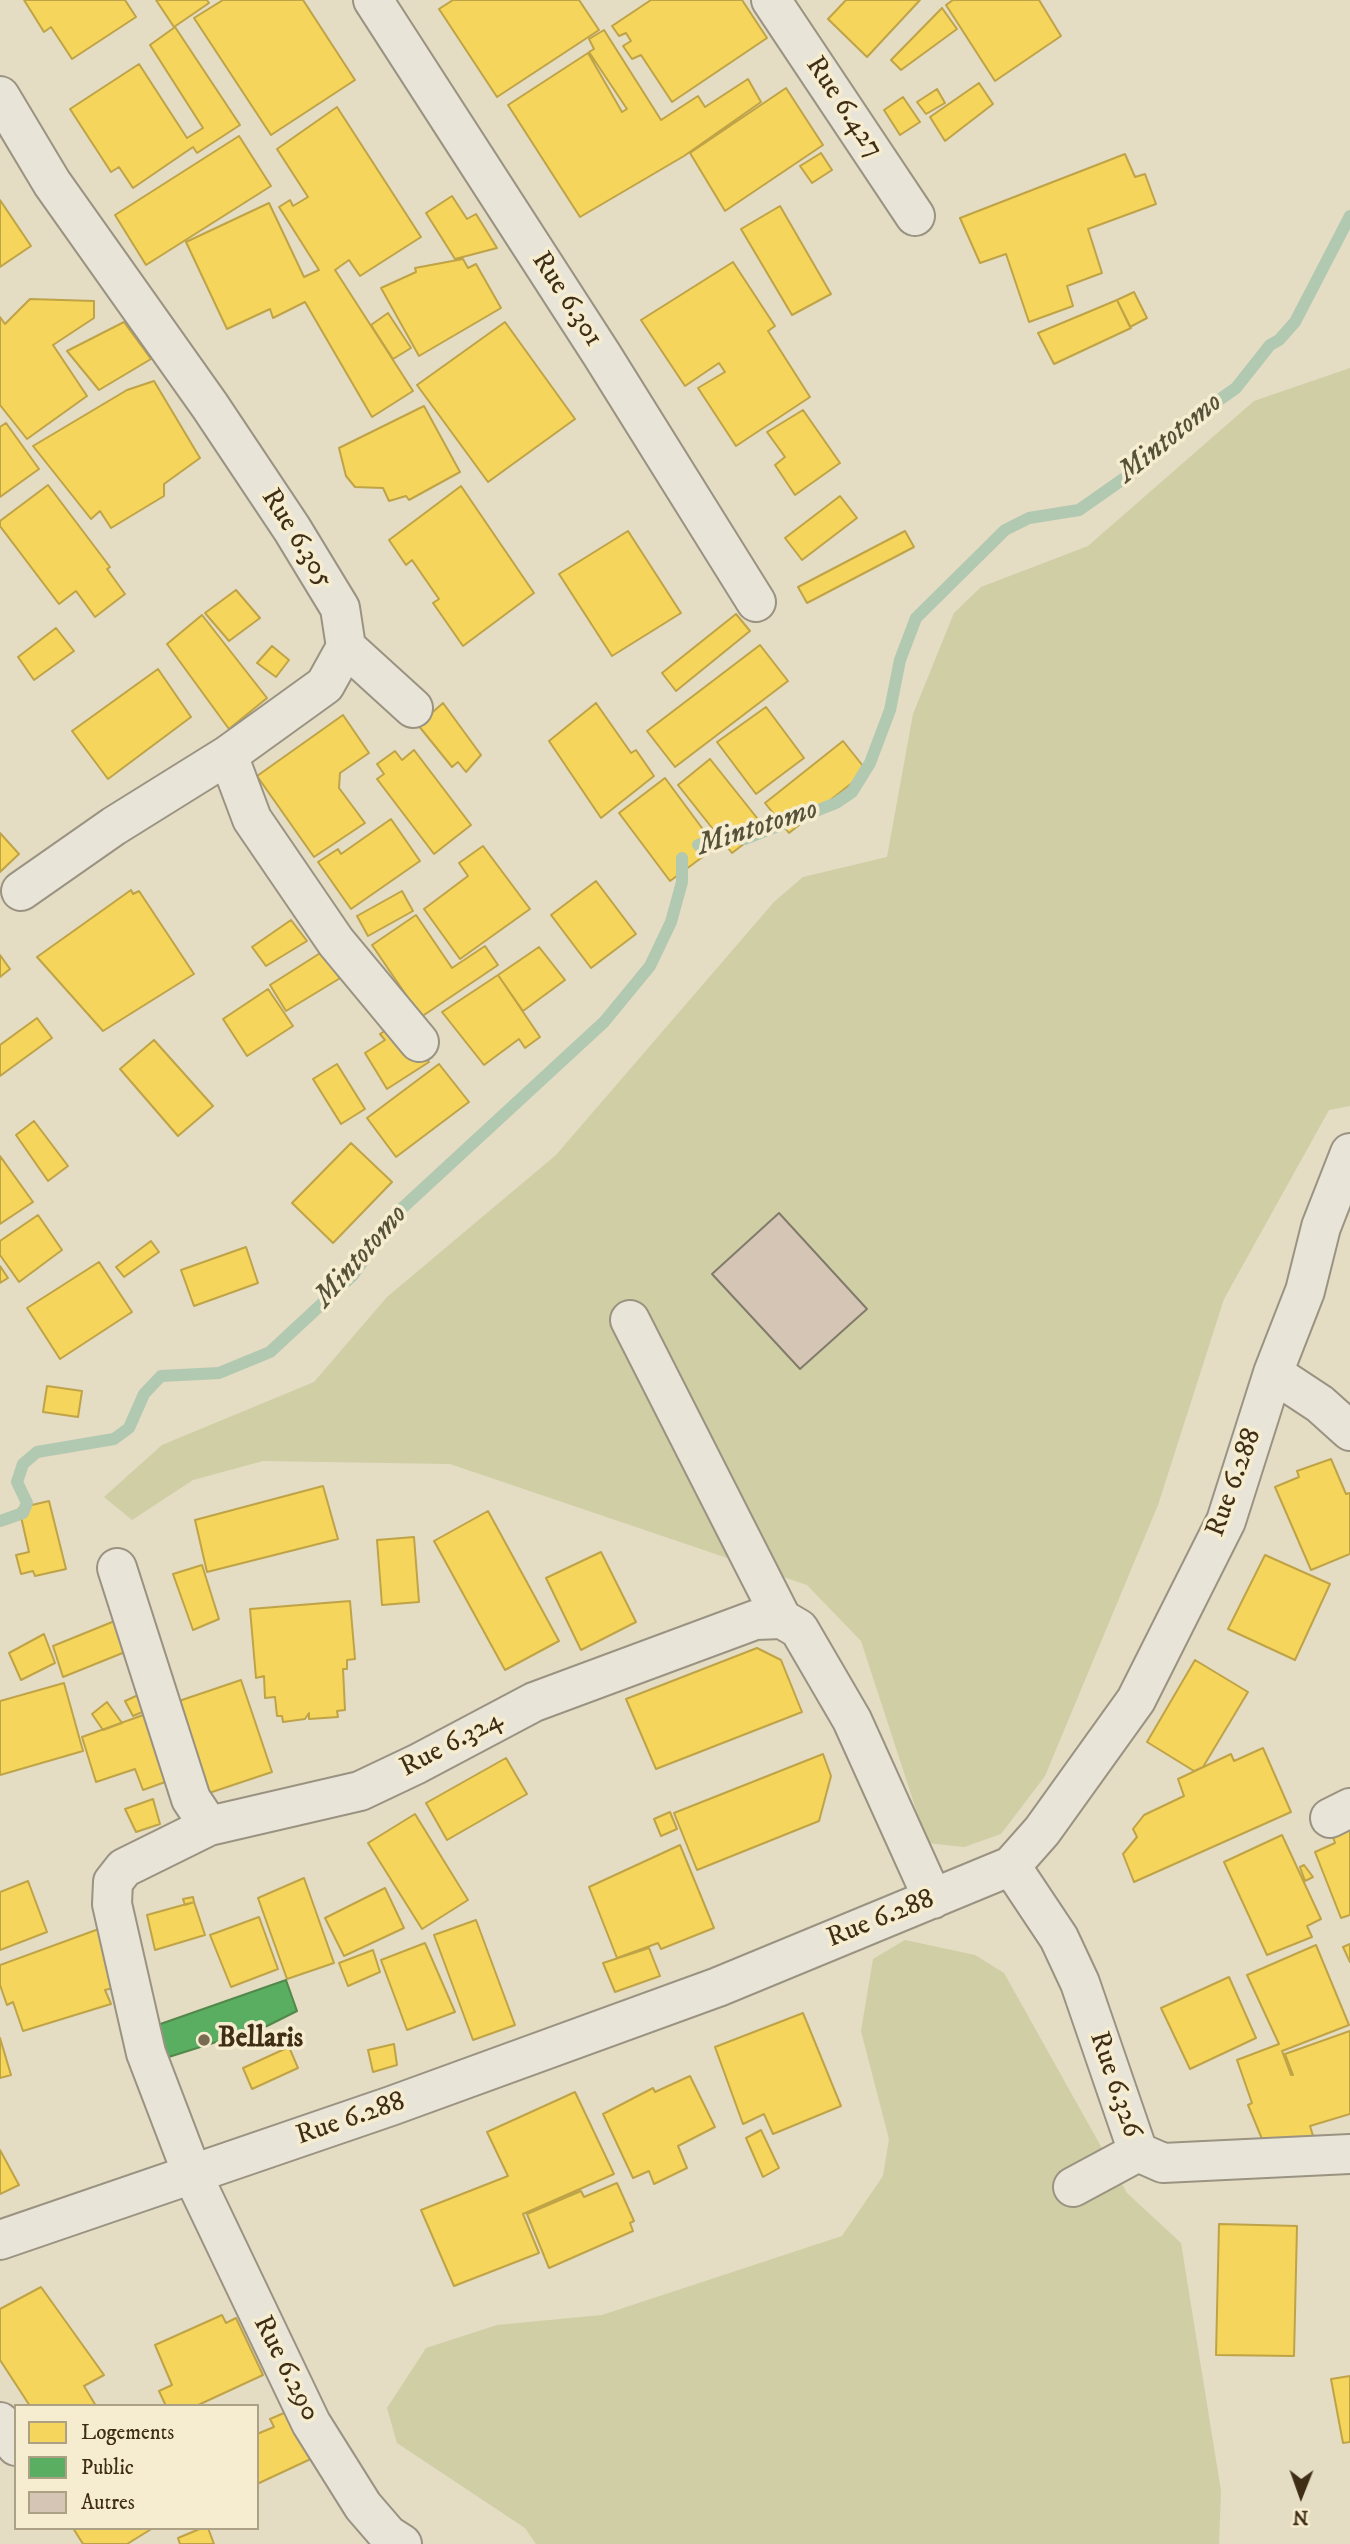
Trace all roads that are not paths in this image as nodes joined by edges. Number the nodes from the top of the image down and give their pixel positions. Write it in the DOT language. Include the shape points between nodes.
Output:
graph roads {
  1 [pos="373,0"];
  2 [pos="771,0"];
  3 [pos="0,96"];
  4 [pos="915,216"];
  5 [pos="756,602"];
  6 [pos="346,647"];
  7 [pos="413,708"];
  8 [pos="228,755"];
  9 [pos="21,891"];
  10 [pos="419,1042"];
  11 [pos="1350,1153"];
  12 [pos="630,1320"];
  13 [pos="1273,1373"];
  14 [pos="1350,1431"];
  15 [pos="117,1568"];
  16 [pos="782,1619"];
  17 [pos="209,1826"];
  18 [pos="1011,1866"];
  19 [pos="933,1899"];
  20 [pos="1138,2152"];
  21 [pos="1350,2154"];
  22 [pos="192,2176"];
  23 [pos="1073,2188"];
  24 [pos="0,2239"];
  25 [pos="0,2422"];
  26 [pos="14,2443"];
  27 [pos="402,2544"];
  1 -- 5 [label="street, Rue 6.301"];
  2 -- 4 [label="street, Rue 6.427"];
  3 -- 6 [label="street, Rue 6.305" via="52,183 292,529 340,608"];
  6 -- 7 [label="street"];
  6 -- 8 [label="street" via="325,685"];
  8 -- 9 [label="street"];
  8 -- 10 [label="street" via="252,820 336,942"];
  11 -- 13 [label="street, Rue 6.288"];
  12 -- 16 [label="street"];
  13 -- 14 [label="street" via="1320,1404"];
  13 -- 18 [label="street, Rue 6.288" via="1226,1521 1136,1699 1042,1831"];
  15 -- 17 [label="street" via="191,1798"];
  16 -- 17 [label="street, Rue 6.324" via="755,1620 534,1702 360,1791"];
  16 -- 19 [label="street" via="799,1629 852,1720"];
  17 -- 22 [label="street, Rue 6.324" via="124,1868 113,1882 112,1904 146,2053"];
  18 -- 19 [label="street, Rue 6.288"];
  18 -- 20 [label="street, Rue 6.326" via="1059,1938 1080,1983"];
  19 -- 22 [label="street, Rue 6.288" via="718,1987"];
  20 -- 21 [label="street, Rue 6.326" via="1163,2163"];
  20 -- 23 [label="street"];
  22 -- 24 [label="street, Rue 6.288"];
  22 -- 27 [label="street, Rue 6.290" via="311,2423 363,2506"];
  25 -- 26 [label="street"];
}
